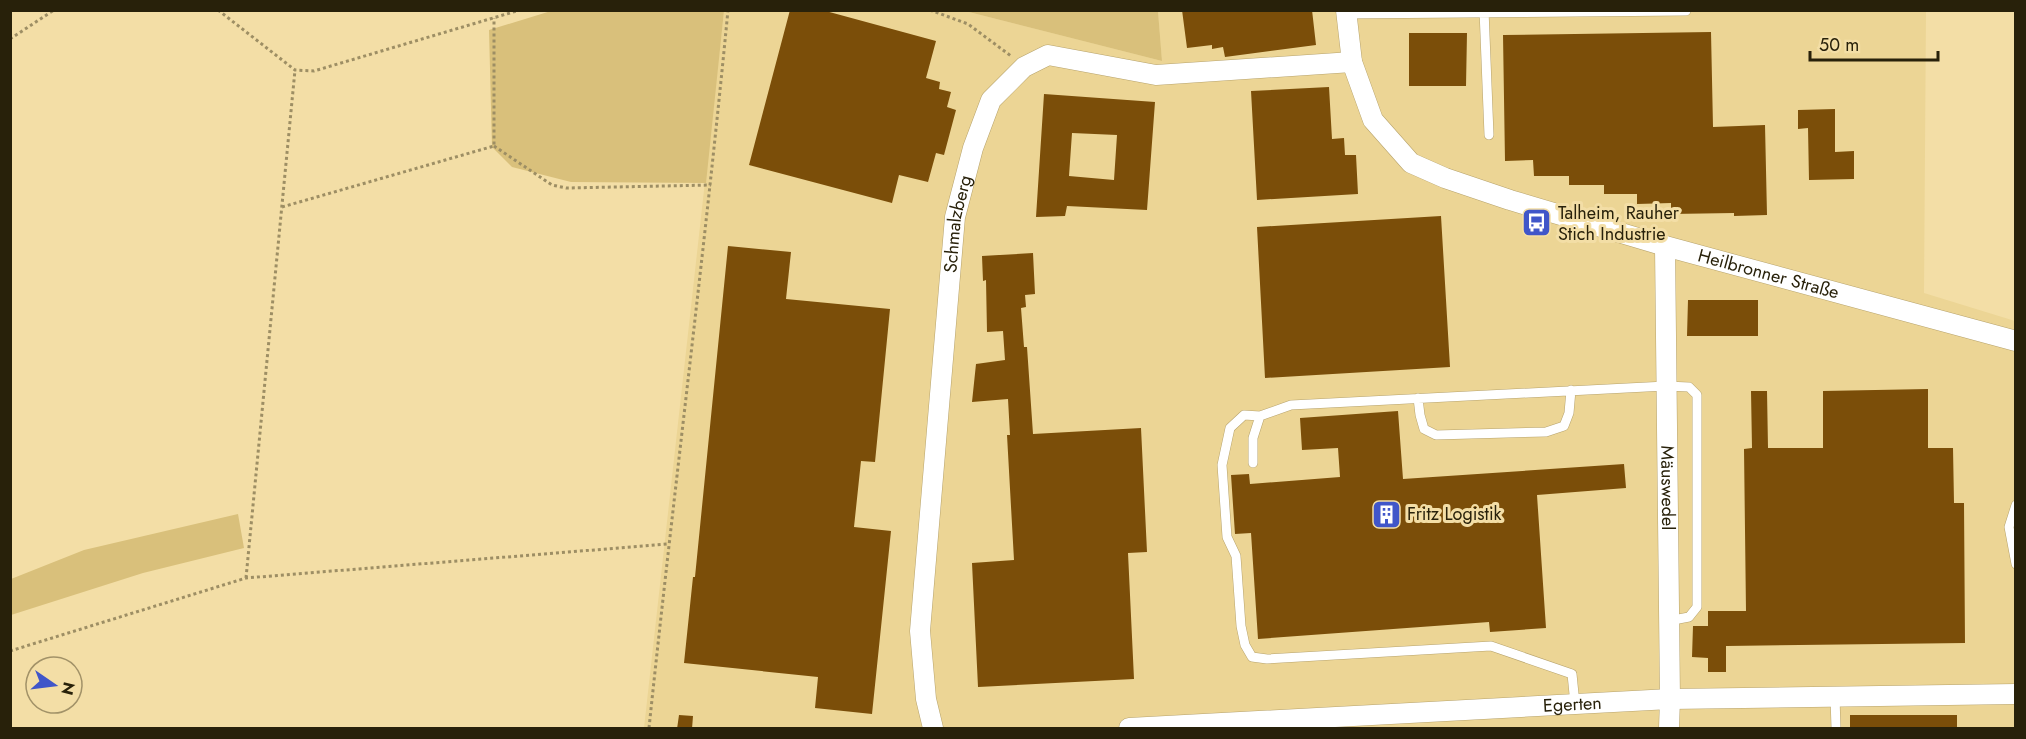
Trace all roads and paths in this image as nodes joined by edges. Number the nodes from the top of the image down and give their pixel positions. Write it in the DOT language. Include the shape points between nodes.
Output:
graph roads {
  1 [pos="54,10"];
  2 [pos="218,10"];
  3 [pos="520,10"];
  4 [pos="728,10"];
  5 [pos="930,10"];
  6 [pos="1484,11"];
  7 [pos="1686,11"];
  8 [pos="1346,12"];
  9 [pos="494,18"];
  10 [pos="10,39"];
  11 [pos="1352,62"];
  12 [pos="1024,67"];
  13 [pos="295,70"];
  14 [pos="1489,135"];
  15 [pos="494,146"];
  16 [pos="711,185"];
  17 [pos="282,207"];
  18 [pos="1665,246"];
  19 [pos="2016,340"];
  20 [pos="1666,386"];
  21 [pos="1571,390"];
  22 [pos="1418,398"];
  23 [pos="1260,416"];
  24 [pos="1253,463"];
  25 [pos="2016,505"];
  26 [pos="668,544"];
  27 [pos="2016,564"];
  28 [pos="246,578"];
  29 [pos="1668,621"];
  30 [pos="10,651"];
  31 [pos="2016,694"];
  32 [pos="1835,698"];
  33 [pos="1670,699"];
  34 [pos="1575,704"];
  35 [pos="649,729"];
  36 [pos="933,729"];
  37 [pos="1129,729"];
  38 [pos="1669,729"];
  39 [pos="1836,729"];
  1 -- 10 [label="path"];
  2 -- 13 [label="path"];
  3 -- 9 [label="path"];
  4 -- 16 [label="path"];
  5 -- 12 [label="path" via="968,24"];
  6 -- 7 [label="lane"];
  6 -- 8 [label="lane"];
  6 -- 14 [label="lane"];
  8 -- 11 [label="street, Heilbronner Straße"];
  9 -- 13 [label="path" via="315,71"];
  9 -- 15 [label="path"];
  11 -- 12 [label="street, Schmalzberg" via="1156,75 1048,55"];
  11 -- 18 [label="street, Heilbronner Straße" via="1373,120 1411,162 1510,200"];
  12 -- 36 [label="street, Schmalzberg" via="991,100 973,148 955,217 920,631"];
  13 -- 17 [label="path"];
  15 -- 16 [label="path" via="552,185 566,188"];
  15 -- 17 [label="path"];
  16 -- 26 [label="path"];
  17 -- 28 [label="path"];
  18 -- 19 [label="street, Heilbronner Straße"];
  18 -- 20 [label="street, Mäuswedel"];
  20 -- 21 [label="lane"];
  20 -- 29 [label="street, Mäuswedel"];
  20 -- 29 [label="lane" via="1689,387 1697,395 1697,608 1689,617"];
  21 -- 22 [label="lane"];
  21 -- 22 [label="lane" via="1564,426 1546,432 1436,435 1424,429"];
  22 -- 23 [label="lane" via="1291,405"];
  23 -- 24 [label="lane" via="1253,438"];
  23 -- 34 [label="lane" via="1244,415 1230,428 1222,465 1227,537 1236,555 1240,626 1252,657 1491,646 1572,674"];
  25 -- 27 [label="lane" via="2009,527"];
  26 -- 28 [label="path"];
  26 -- 35 [label="path"];
  28 -- 30 [label="path"];
  29 -- 33 [label="street, Mäuswedel"];
  31 -- 32 [label="street, Egerten"];
  32 -- 33 [label="street, Egerten"];
  32 -- 39 [label="lane"];
  33 -- 34 [label="street, Egerten"];
  33 -- 38 [label="street, Mäuswedel"];
  34 -- 37 [label="street, Egerten"];
}
